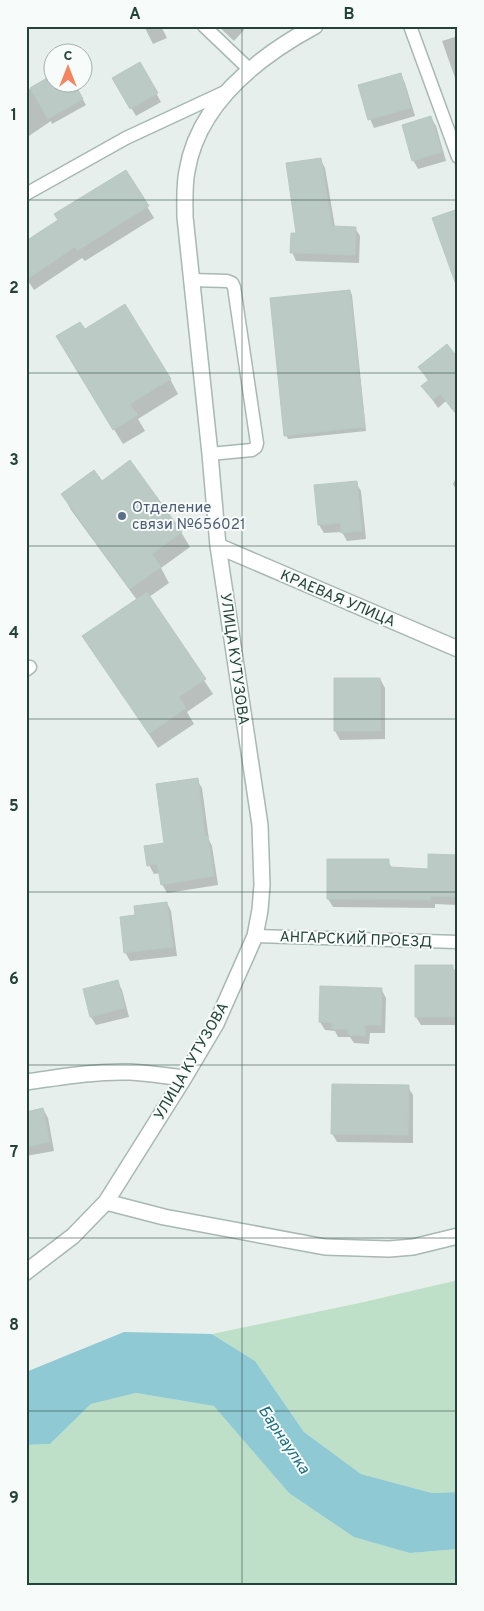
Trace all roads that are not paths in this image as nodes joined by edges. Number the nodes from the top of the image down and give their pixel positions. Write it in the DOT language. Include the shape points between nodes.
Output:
graph roads {
  1 [pos="204,26"];
  2 [pos="315,26"];
  3 [pos="410,26"];
  4 [pos="250,70"];
  5 [pos="227,91"];
  6 [pos="458,156"];
  7 [pos="26,194"];
  8 [pos="192,280"];
  9 [pos="210,454"];
  10 [pos="218,546"];
  11 [pos="458,649"];
  12 [pos="255,936"];
  13 [pos="458,942"];
  14 [pos="184,1078"];
  15 [pos="26,1082"];
  16 [pos="106,1202"];
  17 [pos="458,1236"];
  18 [pos="26,1272"];
  1 -- 4 [label="lane"];
  2 -- 4 [label="street, УЛИЦА КУТУЗОВА" via="271,52"];
  3 -- 6 [label="lane"];
  4 -- 5 [label="street, УЛИЦА КУТУЗОВА"];
  5 -- 7 [label="lane" via="126,138"];
  5 -- 8 [label="street, УЛИЦА КУТУЗОВА" via="206,118 187,171 185,217"];
  8 -- 9 [label="street, УЛИЦА КУТУЗОВА"];
  8 -- 9 [label="lane" via="228,281 234,287 257,443 252,450"];
  9 -- 10 [label="street, УЛИЦА КУТУЗОВА"];
  10 -- 11 [label="street, КРАЕВАЯ УЛИЦА"];
  10 -- 12 [label="street, УЛИЦА КУТУЗОВА" via="260,825 262,885"];
  12 -- 13 [label="lane, АНГАРСКИЙ ПРОЕЗД"];
  12 -- 14 [label="street, УЛИЦА КУТУЗОВА" via="216,1024"];
  14 -- 15 [label="street" via="107,1072"];
  14 -- 16 [label="street, УЛИЦА КУТУЗОВА"];
  16 -- 17 [label="street" via="164,1217 325,1247 389,1249"];
  16 -- 18 [label="street, УЛИЦА КУТУЗОВА" via="73,1236"];
}
